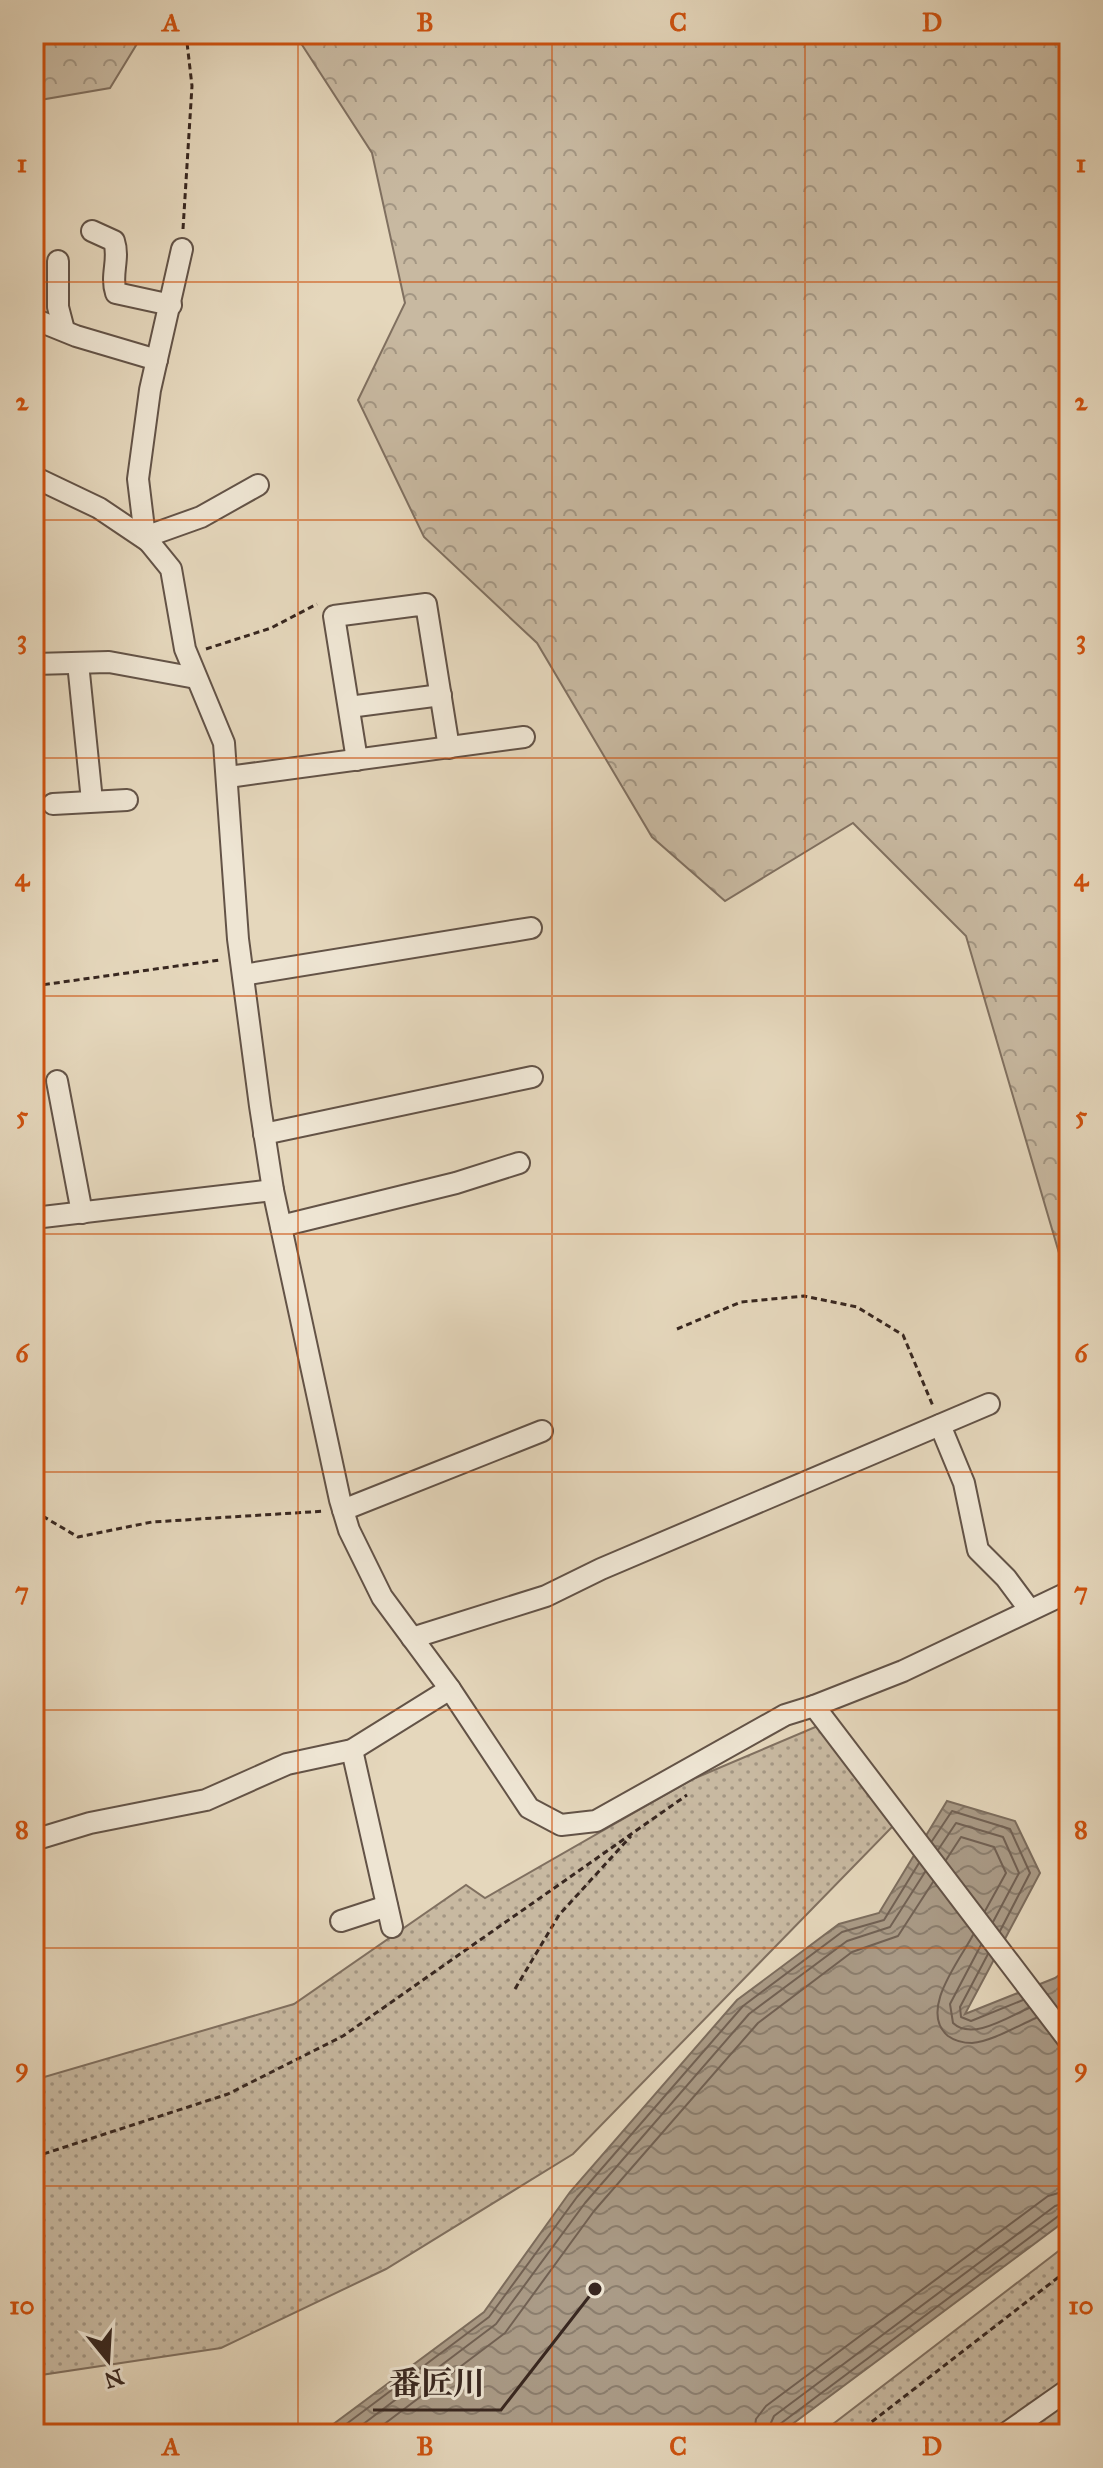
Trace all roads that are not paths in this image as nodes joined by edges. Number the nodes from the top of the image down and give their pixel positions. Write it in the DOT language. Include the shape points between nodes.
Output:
graph roads {
  1 [pos="92,231"];
  2 [pos="182,249"];
  3 [pos="58,261"];
  4 [pos="171,305"];
  5 [pos="34,319"];
  6 [pos="64,330"];
  7 [pos="157,360"];
  8 [pos="34,477"];
  9 [pos="258,485"];
  10 [pos="150,541"];
  11 [pos="78,663"];
  12 [pos="34,664"];
  13 [pos="196,678"];
  14 [pos="441,695"];
  15 [pos="349,707"];
  16 [pos="524,737"];
  17 [pos="449,748"];
  18 [pos="357,760"];
  19 [pos="228,777"];
  20 [pos="127,800"];
  21 [pos="92,801"];
  22 [pos="53,804"];
  23 [pos="531,928"];
  24 [pos="242,966"];
  25 [pos="532,1077"];
  26 [pos="57,1081"];
  27 [pos="264,1134"];
  28 [pos="519,1163"];
  29 [pos="273,1190"];
  30 [pos="82,1213"];
  31 [pos="34,1218"];
  32 [pos="281,1226"];
  33 [pos="989,1404"];
  34 [pos="940,1425"];
  35 [pos="542,1431"];
  36 [pos="343,1510"];
  37 [pos="1069,1592"];
  38 [pos="1029,1609"];
  39 [pos="412,1638"];
  40 [pos="450,1689"];
  41 [pos="814,1706"];
  42 [pos="352,1750"];
  43 [pos="34,1840"];
  44 [pos="341,1921"];
  45 [pos="1069,2041"];
  46 [pos="1069,2389"];
  47 [pos="1005,2434"];
  1 -- 4 [label="street" via="114,241 116,293"];
  2 -- 4 [label="street"];
  3 -- 6 [label="street"];
  4 -- 7 [label="street"];
  5 -- 6 [label="street"];
  6 -- 7 [label="street"];
  7 -- 10 [label="street" via="138,479"];
  8 -- 10 [label="street" via="99,508"];
  9 -- 10 [label="street"];
  10 -- 13 [label="street" via="171,569"];
  11 -- 12 [label="street"];
  11 -- 13 [label="street" via="109,662"];
  11 -- 21 [label="street"];
  13 -- 19 [label="street" via="224,743"];
  14 -- 15 [label="street"];
  14 -- 15 [label="street" via="426,604 334,616"];
  14 -- 17 [label="street"];
  15 -- 18 [label="street"];
  16 -- 17 [label="street"];
  17 -- 18 [label="street"];
  18 -- 19 [label="street"];
  19 -- 24 [label="street"];
  20 -- 21 [label="street"];
  21 -- 22 [label="street"];
  23 -- 24 [label="street"];
  24 -- 27 [label="street"];
  25 -- 27 [label="street"];
  26 -- 30 [label="street"];
  27 -- 29 [label="street"];
  28 -- 32 [label="street"];
  29 -- 30 [label="street"];
  29 -- 32 [label="street"];
  30 -- 31 [label="street"];
  32 -- 36 [label="street"];
  33 -- 34 [label="street"];
  34 -- 38 [label="street" via="964,1483 978,1550"];
  34 -- 39 [label="street" via="546,1596"];
  35 -- 36 [label="street"];
  36 -- 39 [label="street" via="382,1597"];
  37 -- 38 [label="street"];
  38 -- 41 [label="street" via="903,1671"];
  39 -- 40 [label="street"];
  40 -- 41 [label="street" via="529,1808 561,1825 596,1821 785,1715"];
  40 -- 42 [label="street"];
  41 -- 45 [label="street"];
  42 -- 43 [label="street" via="287,1764 206,1800"];
  42 -- 44 [label="street" via="389,1916"];
  46 -- 47 [label="street"];
}
